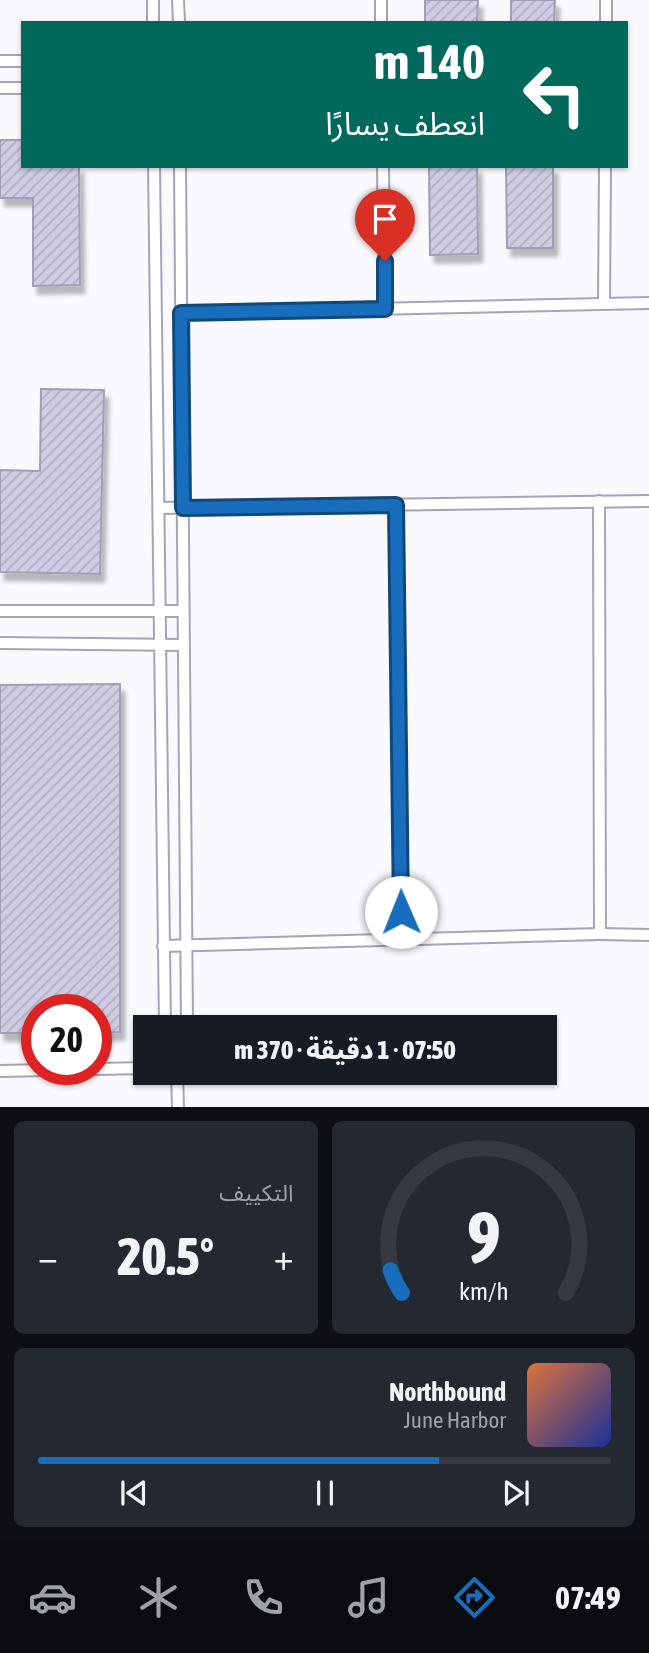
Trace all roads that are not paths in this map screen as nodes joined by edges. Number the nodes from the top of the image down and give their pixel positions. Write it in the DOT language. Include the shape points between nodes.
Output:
graph roads {
  1 [pos="153,0"];
  2 [pos="178,0"];
  3 [pos="381,0"];
  4 [pos="606,0"];
  5 [pos="153,21"];
  6 [pos="178,21"];
  7 [pos="382,21"];
  8 [pos="606,21"];
  9 [pos="0,61"];
  10 [pos="21,61"];
  11 [pos="0,88"];
  12 [pos="21,88"];
  13 [pos="154,168"];
  14 [pos="180,168"];
  15 [pos="383,168"];
  16 [pos="605,168"];
  17 [pos="649,303"];
  18 [pos="604,304"];
  19 [pos="385,309"];
  20 [pos="181,313"];
  21 [pos="649,500"];
  22 [pos="599,501"];
  23 [pos="396,505"];
  24 [pos="159,508"];
  25 [pos="183,508"];
  26 [pos="0,611"];
  27 [pos="160,611"];
  28 [pos="183,611"];
  29 [pos="0,643"];
  30 [pos="160,645"];
  31 [pos="184,645"];
  32 [pos="600,934"];
  33 [pos="649,935"];
  34 [pos="402,939"];
  35 [pos="186,945"];
  36 [pos="163,946"];
  37 [pos="164,1015"];
  38 [pos="187,1015"];
  39 [pos="133,1068"];
  40 [pos="0,1071"];
  41 [pos="177,1085"];
  42 [pos="178,1107"];
  1 -- 5 [label="lane"];
  2 -- 6 [label="lane"];
  3 -- 7 [label="lane"];
  4 -- 8 [label="lane"];
  9 -- 10 [label="lane"];
  11 -- 12 [label="lane"];
  13 -- 24 [label="lane"];
  14 -- 20 [label="lane"];
  15 -- 19 [label="lane"];
  16 -- 18 [label="lane"];
  17 -- 18 [label="lane"];
  18 -- 19 [label="lane"];
  19 -- 20 [label="lane"];
  20 -- 25 [label="lane"];
  21 -- 22 [label="lane"];
  22 -- 23 [label="lane"];
  22 -- 32 [label="lane"];
  23 -- 25 [label="lane"];
  23 -- 34 [label="lane"];
  24 -- 25 [label="lane"];
  24 -- 27 [label="lane"];
  25 -- 28 [label="lane"];
  26 -- 27 [label="lane"];
  27 -- 28 [label="lane"];
  27 -- 30 [label="lane"];
  28 -- 31 [label="lane"];
  29 -- 30 [label="lane"];
  30 -- 31 [label="lane"];
  30 -- 36 [label="lane"];
  31 -- 35 [label="lane"];
  32 -- 33 [label="lane"];
  32 -- 34 [label="lane"];
  34 -- 35 [label="lane"];
  35 -- 36 [label="lane"];
  35 -- 38 [label="lane"];
  36 -- 37 [label="lane"];
  39 -- 40 [label="lane"];
  41 -- 42 [label="lane"];
}
